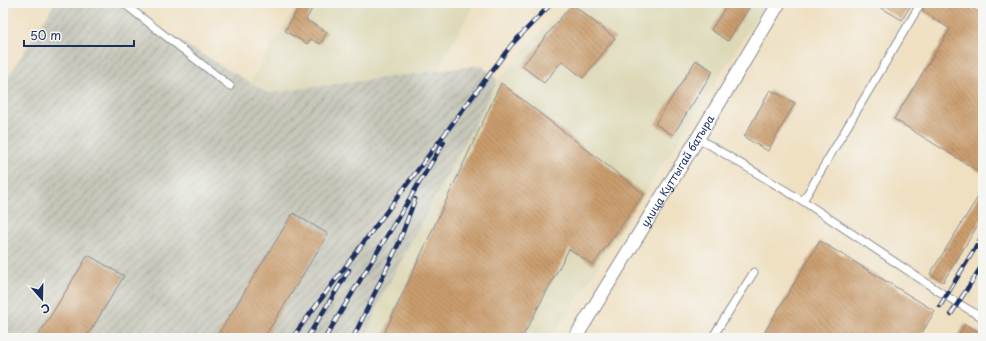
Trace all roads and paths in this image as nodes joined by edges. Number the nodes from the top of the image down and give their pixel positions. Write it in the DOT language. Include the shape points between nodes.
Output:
graph roads {
  1 [pos="123,3"];
  2 [pos="779,3"];
  3 [pos="921,3"];
  4 [pos="230,86"];
  5 [pos="698,138"];
  6 [pos="803,201"];
  7 [pos="754,272"];
  8 [pos="983,318"];
  9 [pos="575,338"];
  10 [pos="712,338"];
  1 -- 4 [label="lane"];
  2 -- 5 [label="street, улица Куттыгай батыра"];
  3 -- 6 [label="lane"];
  5 -- 6 [label="lane"];
  5 -- 9 [label="street, улица Куттыгай батыра"];
  6 -- 8 [label="lane"];
  7 -- 10 [label="lane"];
}
